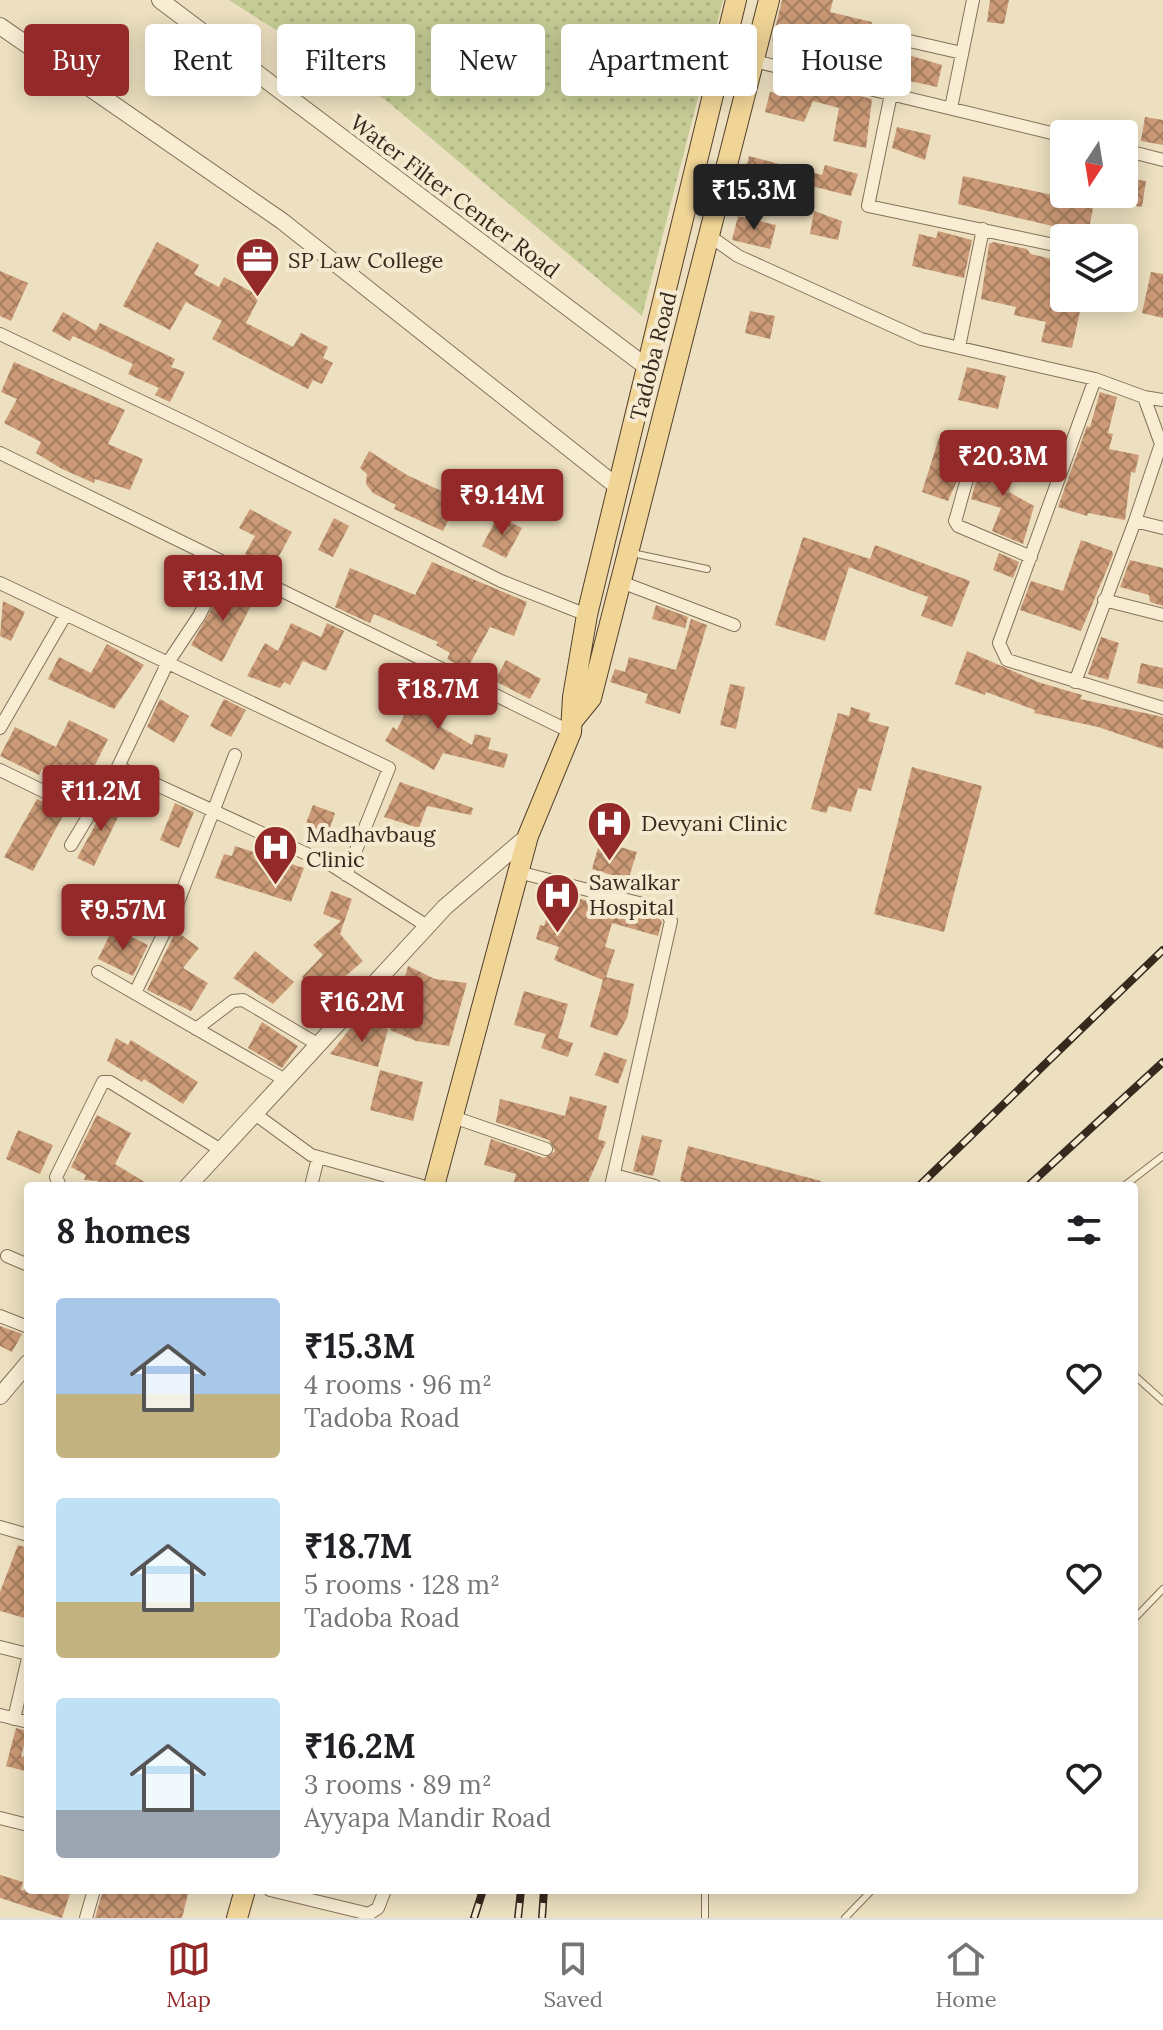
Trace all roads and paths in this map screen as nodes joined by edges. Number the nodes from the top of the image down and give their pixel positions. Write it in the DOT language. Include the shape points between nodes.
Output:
graph roads {
  1 [pos="160,0"];
  2 [pos="736,0"];
  3 [pos="769,0"];
  4 [pos="973,0"];
  5 [pos="0,26"];
  6 [pos="911,41"];
  7 [pos="757,49"];
  8 [pos="962,53"];
  9 [pos="745,96"];
  10 [pos="891,96"];
  11 [pos="900,96"];
  12 [pos="951,108"];
  13 [pos="1050,133"];
  14 [pos="1138,154"];
  15 [pos="1163,160"];
  16 [pos="983,229"];
  17 [pos="708,235"];
  18 [pos="1050,244"];
  19 [pos="0,334"];
  20 [pos="959,347"];
  21 [pos="648,368"];
  22 [pos="1095,379"];
  23 [pos="1144,397"];
  24 [pos="1163,400"];
  25 [pos="0,453"];
  26 [pos="1065,456"];
  27 [pos="619,488"];
  28 [pos="1135,521"];
  29 [pos="1163,528"];
  30 [pos="628,552"];
  31 [pos="1031,557"];
  32 [pos="226,563"];
  33 [pos="707,569"];
  34 [pos="621,582"];
  35 [pos="0,583"];
  36 [pos="1104,600"];
  37 [pos="66,614"];
  38 [pos="587,615"];
  39 [pos="1163,615"];
  40 [pos="734,625"];
  41 [pos="167,664"];
  42 [pos="1075,682"];
  43 [pos="1163,708"];
  44 [pos="573,725"];
  45 [pos="0,728"];
  46 [pos="235,755"];
  47 [pos="118,767"];
  48 [pos="0,770"];
  49 [pos="214,812"];
  50 [pos="90,814"];
  51 [pos="528,836"];
  52 [pos="71,845"];
  53 [pos="518,872"];
  54 [pos="346,875"];
  55 [pos="427,926"];
  56 [pos="98,972"];
  57 [pos="135,993"];
  58 [pos="196,1029"];
  59 [pos="319,1045"];
  60 [pos="287,1081"];
  61 [pos="255,1114"];
  62 [pos="453,1117"];
  63 [pos="546,1149"];
  64 [pos="221,1150"];
  65 [pos="1163,1156"];
  66 [pos="318,1158"];
  67 [pos="613,1180"];
  68 [pos="58,1182"];
  69 [pos="192,1182"];
  70 [pos="312,1182"];
  71 [pos="407,1182"];
  72 [pos="435,1182"];
  73 [pos="1129,1182"];
  74 [pos="7,1256"];
  75 [pos="24,1263"];
  76 [pos="0,1316"];
  77 [pos="24,1325"];
  78 [pos="24,1368"];
  79 [pos="1138,1379"];
  80 [pos="0,1396"];
  81 [pos="1163,1401"];
  82 [pos="0,1527"];
  83 [pos="24,1534"];
  84 [pos="1163,1589"];
  85 [pos="1138,1615"];
  86 [pos="0,1647"];
  87 [pos="24,1655"];
  88 [pos="24,1674"];
  89 [pos="0,1715"];
  90 [pos="14,1719"];
  91 [pos="24,1721"];
  92 [pos="0,1818"];
  93 [pos="24,1824"];
  94 [pos="93,1894"];
  95 [pos="244,1894"];
  96 [pos="286,1894"];
  97 [pos="383,1894"];
  98 [pos="705,1894"];
  99 [pos="868,1894"];
  100 [pos="86,1918"];
  101 [pos="237,1918"];
  102 [pos="705,1918"];
  103 [pos="845,1918"];
  1 -- 21 [label="street, Water Filter Center Road"];
  2 -- 21 [label="main road, Tadoba Road"];
  3 -- 7 [label="main road, Tadoba Road"];
  4 -- 8 [label="street"];
  5 -- 27 [label="street" via="282,221"];
  6 -- 8 [label="street"];
  8 -- 12 [label="street"];
  9 -- 17 [label="main road, Tadoba Road"];
  10 -- 16 [label="street" via="868,206"];
  11 -- 12 [label="street"];
  12 -- 13 [label="street"];
  14 -- 15 [label="street"];
  16 -- 18 [label="street"];
  16 -- 20 [label="street"];
  17 -- 20 [label="street" via="738,256 819,295 921,339"];
  17 -- 30 [label="main road, Tadoba Road"];
  19 -- 38 [label="street" via="501,581"];
  20 -- 22 [label="street"];
  21 -- 27 [label="main road, Tadoba Road"];
  22 -- 23 [label="street"];
  22 -- 26 [label="street"];
  23 -- 24 [label="street"];
  23 -- 28 [label="street" via="1161,444"];
  25 -- 32 [label="street"];
  26 -- 31 [label="street"];
  26 -- 31 [label="street" via="1000,438 978,452 955,521"];
  27 -- 38 [label="main road, Tadoba Road"];
  28 -- 29 [label="street"];
  28 -- 36 [label="street"];
  30 -- 33 [label="lane"];
  30 -- 34 [label="main road, Tadoba Road"];
  31 -- 42 [label="street" via="1000,652 1007,660"];
  32 -- 41 [label="street"];
  32 -- 44 [label="street"];
  34 -- 40 [label="street"];
  34 -- 44 [label="main road, Tadoba Road" via="591,698"];
  35 -- 37 [label="street"];
  36 -- 39 [label="street"];
  36 -- 42 [label="street"];
  37 -- 41 [label="street"];
  37 -- 45 [label="street"];
  38 -- 44 [label="main road, Tadoba Road"];
  41 -- 47 [label="street"];
  41 -- 54 [label="street" via="389,768"];
  42 -- 43 [label="street"];
  44 -- 51 [label="main road, Tadoba Road"];
  46 -- 49 [label="street"];
  47 -- 49 [label="street"];
  47 -- 50 [label="street"];
  48 -- 50 [label="street"];
  49 -- 54 [label="street"];
  49 -- 57 [label="street"];
  50 -- 52 [label="street"];
  51 -- 53 [label="main road, Tadoba Road"];
  51 -- 55 [label="street"];
  53 -- 62 [label="main road, Tadoba Road"];
  53 -- 67 [label="street" via="666,910 671,921"];
  54 -- 55 [label="street"];
  55 -- 59 [label="street"];
  56 -- 57 [label="street"];
  57 -- 58 [label="street"];
  58 -- 59 [label="street" via="233,1001 243,1000"];
  58 -- 60 [label="street"];
  59 -- 60 [label="street"];
  60 -- 61 [label="street"];
  61 -- 64 [label="street"];
  61 -- 66 [label="street"];
  62 -- 63 [label="street"];
  62 -- 72 [label="main road, Tadoba Road"];
  64 -- 68 [label="street" via="103,1082 56,1177"];
  64 -- 69 [label="street"];
  65 -- 73 [label="lane"];
  66 -- 70 [label="street"];
  66 -- 71 [label="street"];
  74 -- 75 [label="street"];
  76 -- 77 [label="street"];
  78 -- 80 [label="street"];
  79 -- 81 [label="lane"];
  82 -- 83 [label="street"];
  84 -- 85 [label="lane"];
  86 -- 87 [label="street"];
  88 -- 90 [label="street"];
  89 -- 90 [label="street"];
  90 -- 91 [label="street"];
  92 -- 93 [label="street"];
  94 -- 100 [label="street"];
  95 -- 101 [label="main road"];
  96 -- 97 [label="street" via="369,1914"];
  98 -- 102 [label="lane"];
  99 -- 103 [label="lane"];
}
